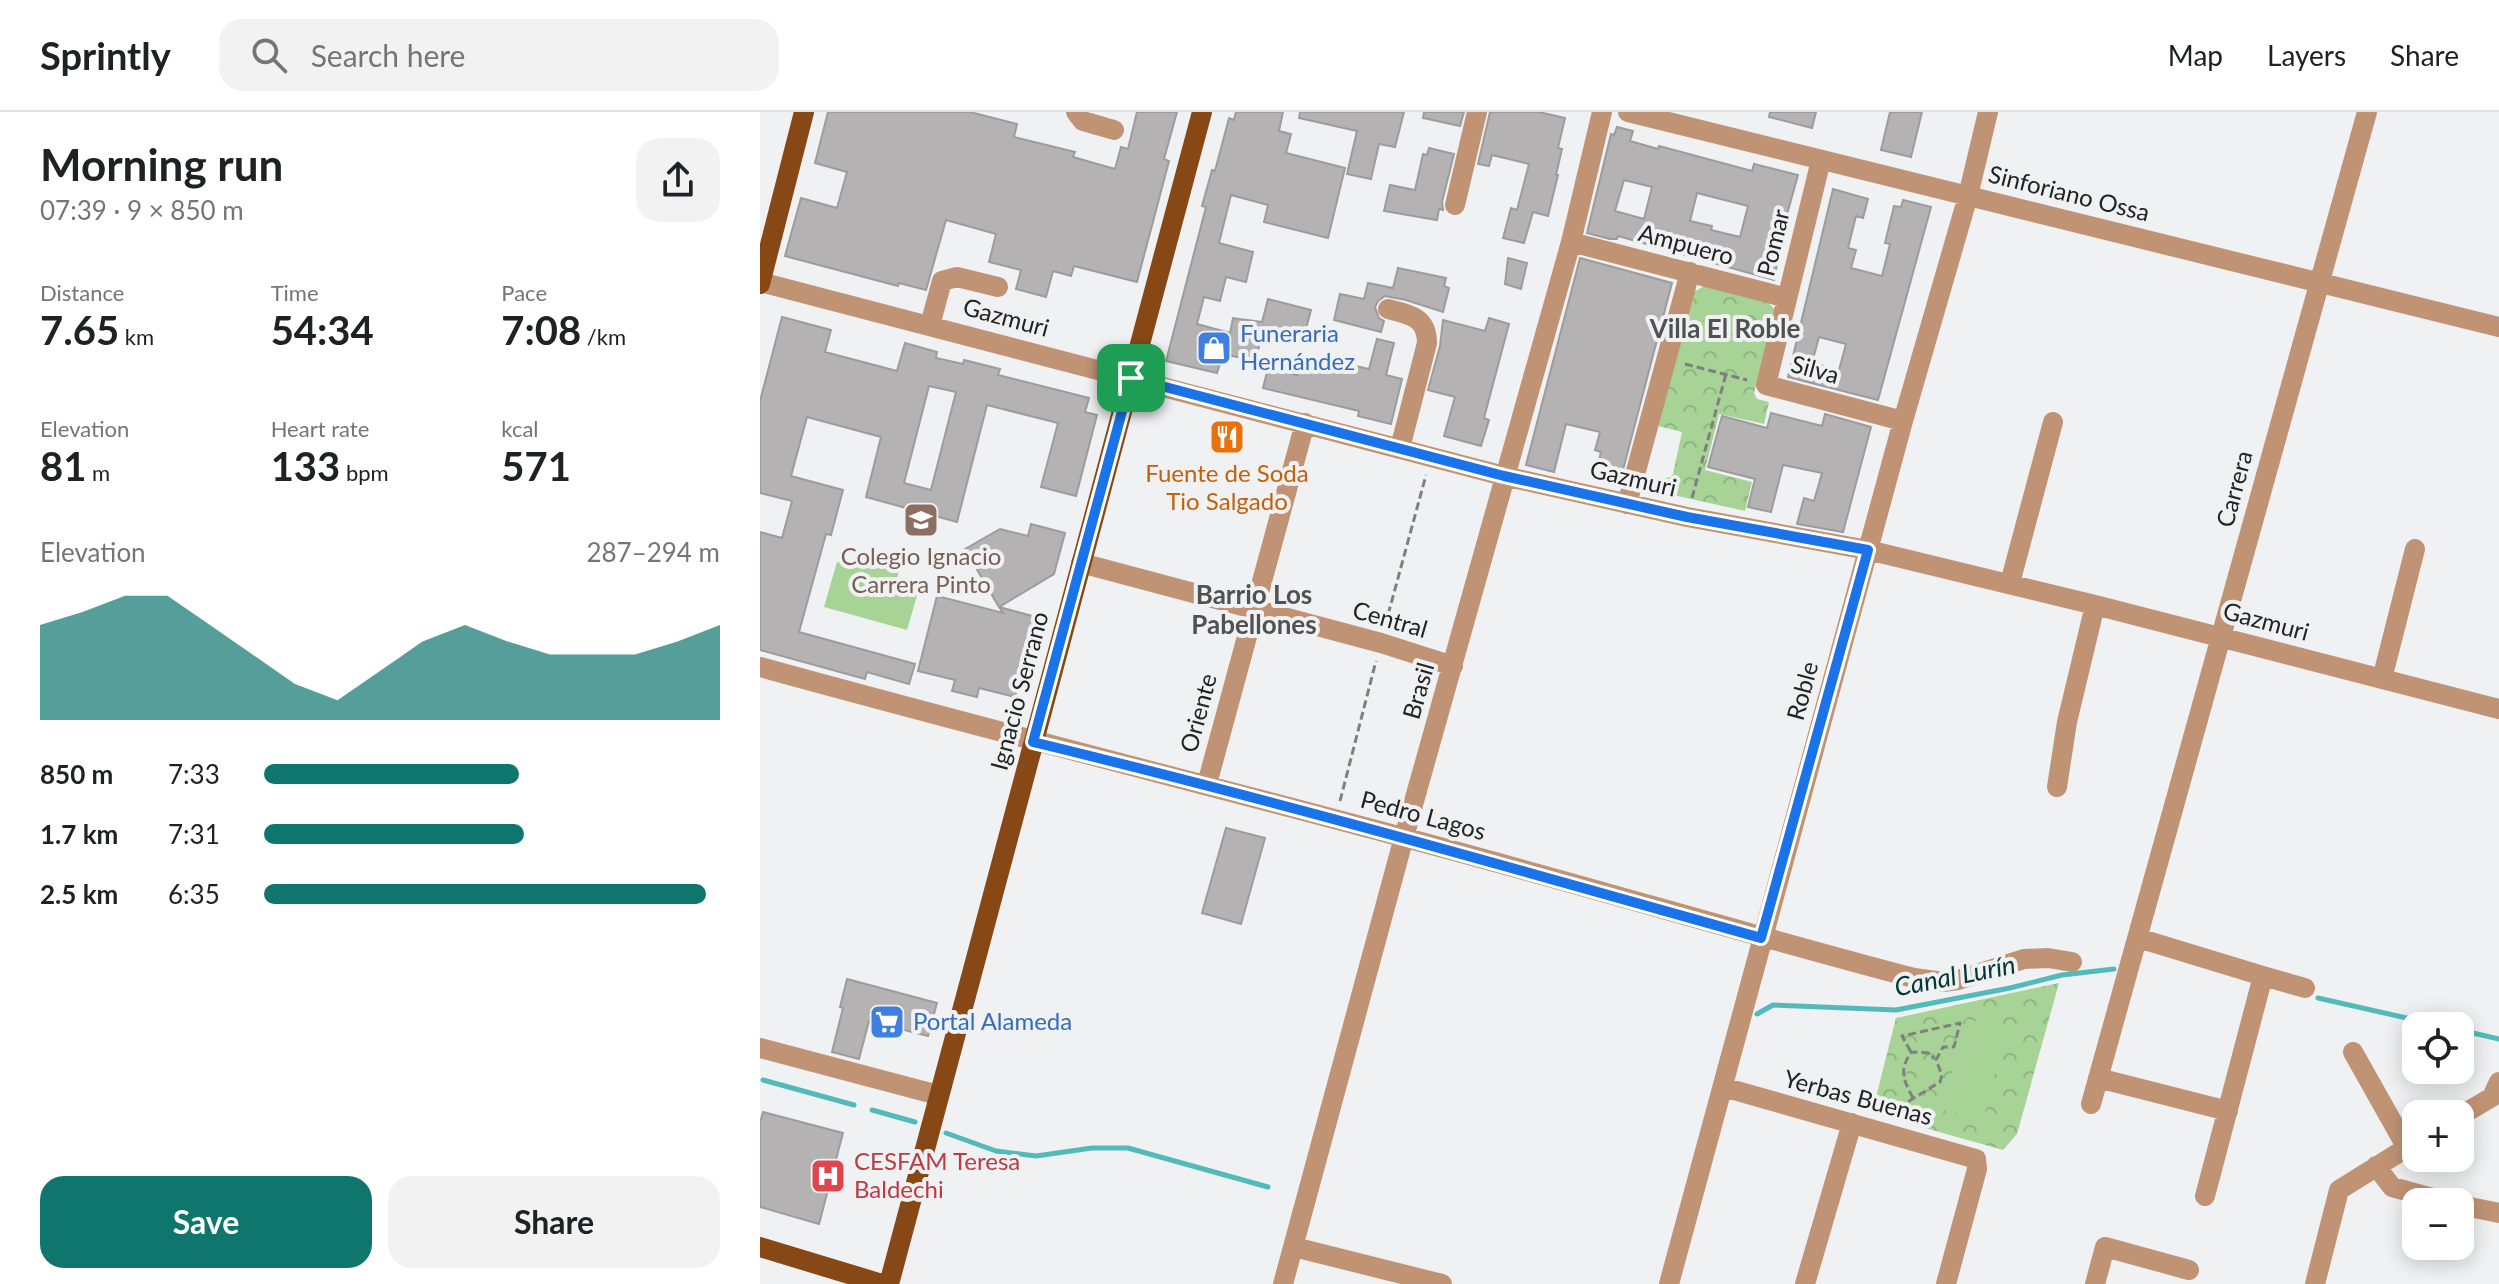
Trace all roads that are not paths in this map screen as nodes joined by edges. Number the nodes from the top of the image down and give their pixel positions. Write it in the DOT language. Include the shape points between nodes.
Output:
graph roads {
  1 [pos="804,112"];
  2 [pos="1076,112"];
  3 [pos="1202,112"];
  4 [pos="1477,112"];
  5 [pos="1602,112"];
  6 [pos="1628,112"];
  7 [pos="1988,112"];
  8 [pos="2367,112"];
  9 [pos="1114,130"];
  10 [pos="1821,160"];
  11 [pos="1968,196"];
  12 [pos="1455,205"];
  13 [pos="1571,242"];
  14 [pos="1690,272"];
  15 [pos="2318,281"];
  16 [pos="760,283"];
  17 [pos="998,287"];
  18 [pos="1787,298"];
  19 [pos="1388,309"];
  20 [pos="930,325"];
  21 [pos="2499,327"];
  22 [pos="1131,378"];
  23 [pos="1766,385"];
  24 [pos="1903,421"];
  25 [pos="2053,422"];
  26 [pos="1305,423"];
  27 [pos="1400,448"];
  28 [pos="1504,476"];
  29 [pos="1627,504"];
  30 [pos="2415,549"];
  31 [pos="1868,550"];
  32 [pos="1081,563"];
  33 [pos="2010,583"];
  34 [pos="2095,605"];
  35 [pos="1254,611"];
  36 [pos="2222,637"];
  37 [pos="1453,666"];
  38 [pos="760,667"];
  39 [pos="2382,679"];
  40 [pos="2497,713"];
  41 [pos="1033,742"];
  42 [pos="1207,784"];
  43 [pos="2057,787"];
  44 [pos="1404,837"];
  45 [pos="1761,938"];
  46 [pos="2138,938"];
  47 [pos="2072,962"];
  48 [pos="2263,976"];
  49 [pos="2305,988"];
  50 [pos="760,1048"];
  51 [pos="2353,1052"];
  52 [pos="2098,1078"];
  53 [pos="1723,1087"];
  54 [pos="2497,1093"];
  55 [pos="938,1095"];
  56 [pos="2091,1104"];
  57 [pos="2474,1107"];
  58 [pos="2228,1111"];
  59 [pos="1852,1123"];
  60 [pos="2402,1129"];
  61 [pos="2402,1151"];
  62 [pos="2376,1166"];
  63 [pos="2402,1190"];
  64 [pos="2205,1196"];
  65 [pos="2474,1208"];
  66 [pos="2499,1213"];
  67 [pos="760,1247"];
  68 [pos="1294,1247"];
  69 [pos="2189,1270"];
  70 [pos="882,1284"];
  71 [pos="889,1284"];
  72 [pos="1283,1284"];
  73 [pos="1442,1284"];
  74 [pos="1669,1284"];
  75 [pos="1805,1284"];
  76 [pos="1946,1284"];
  77 [pos="2095,1284"];
  78 [pos="2315,1284"];
  1 -- 16 [label="main road"];
  2 -- 9 [label="street" via="1083,121"];
  3 -- 22 [label="main road, Ignacio Serrano"];
  4 -- 12 [label="street"];
  5 -- 13 [label="street, Brasil"];
  6 -- 10 [label="street, Sinforiano Ossa"];
  7 -- 11 [label="street, Roble"];
  8 -- 15 [label="street, Carrera"];
  10 -- 11 [label="street, Sinforiano Ossa"];
  10 -- 18 [label="street, Pomar"];
  11 -- 15 [label="street, Sinforiano Ossa"];
  11 -- 24 [label="street, Roble"];
  13 -- 14 [label="street, Ampuero"];
  13 -- 28 [label="street, Brasil"];
  14 -- 18 [label="street, Ampuero"];
  14 -- 29 [label="street"];
  15 -- 21 [label="street, Sinforiano Ossa"];
  15 -- 36 [label="street, Carrera"];
  16 -- 20 [label="street, Gazmuri"];
  17 -- 20 [label="street" via="957,277 942,281"];
  18 -- 23 [label="street, Pomar"];
  19 -- 27 [label="street" via="1422,321 1427,331"];
  20 -- 22 [label="street, Gazmuri"];
  22 -- 26 [label="street, Gazmuri"];
  22 -- 32 [label="main road, Ignacio Serrano"];
  23 -- 24 [label="street, Silva"];
  24 -- 31 [label="street, Roble"];
  25 -- 33 [label="street"];
  26 -- 27 [label="street, Gazmuri"];
  26 -- 35 [label="street, Oriente"];
  27 -- 28 [label="street, Gazmuri"];
  28 -- 29 [label="street, Gazmuri"];
  28 -- 37 [label="street, Brasil"];
  29 -- 31 [label="street, Gazmuri"];
  30 -- 39 [label="street"];
  31 -- 33 [label="street, Gazmuri"];
  31 -- 45 [label="street, Roble"];
  32 -- 35 [label="street, Central"];
  32 -- 41 [label="main road, Ignacio Serrano"];
  33 -- 34 [label="street, Gazmuri"];
  34 -- 36 [label="street, Gazmuri"];
  34 -- 43 [label="street"];
  35 -- 37 [label="street, Central"];
  35 -- 42 [label="street, Oriente"];
  36 -- 39 [label="street, Gazmuri"];
  36 -- 46 [label="street, Carrera"];
  37 -- 44 [label="street, Brasil"];
  38 -- 41 [label="street, Pedro Lagos"];
  39 -- 40 [label="street, Gazmuri"];
  41 -- 42 [label="street, Pedro Lagos"];
  41 -- 55 [label="main road, Ignacio Serrano"];
  42 -- 44 [label="street, Pedro Lagos"];
  44 -- 45 [label="street, Pedro Lagos"];
  44 -- 68 [label="street, Brasil"];
  45 -- 47 [label="street, Pedro Lagos" via="1943,982 2024,959"];
  45 -- 53 [label="street, Roble"];
  46 -- 48 [label="street"];
  46 -- 52 [label="street, Carrera"];
  48 -- 49 [label="street"];
  48 -- 58 [label="street"];
  50 -- 55 [label="street"];
  51 -- 60 [label="street"];
  52 -- 56 [label="street, Carrera"];
  52 -- 58 [label="street"];
  53 -- 59 [label="street, Yerbas Buenas"];
  53 -- 74 [label="street, Roble"];
  54 -- 57 [label="street"];
  55 -- 71 [label="main road, Ignacio Serrano"];
  58 -- 64 [label="street"];
  59 -- 75 [label="street"];
  59 -- 76 [label="street, Yerbas Buenas" via="1972,1156 1977,1162"];
  61 -- 62 [label="street"];
  62 -- 63 [label="street" via="2392,1187"];
  62 -- 78 [label="street" via="2336,1196"];
  65 -- 66 [label="street"];
  67 -- 70 [label="main road"];
  68 -- 72 [label="street, Brasil"];
  68 -- 73 [label="street"];
  69 -- 77 [label="street" via="2105,1247"];
}
